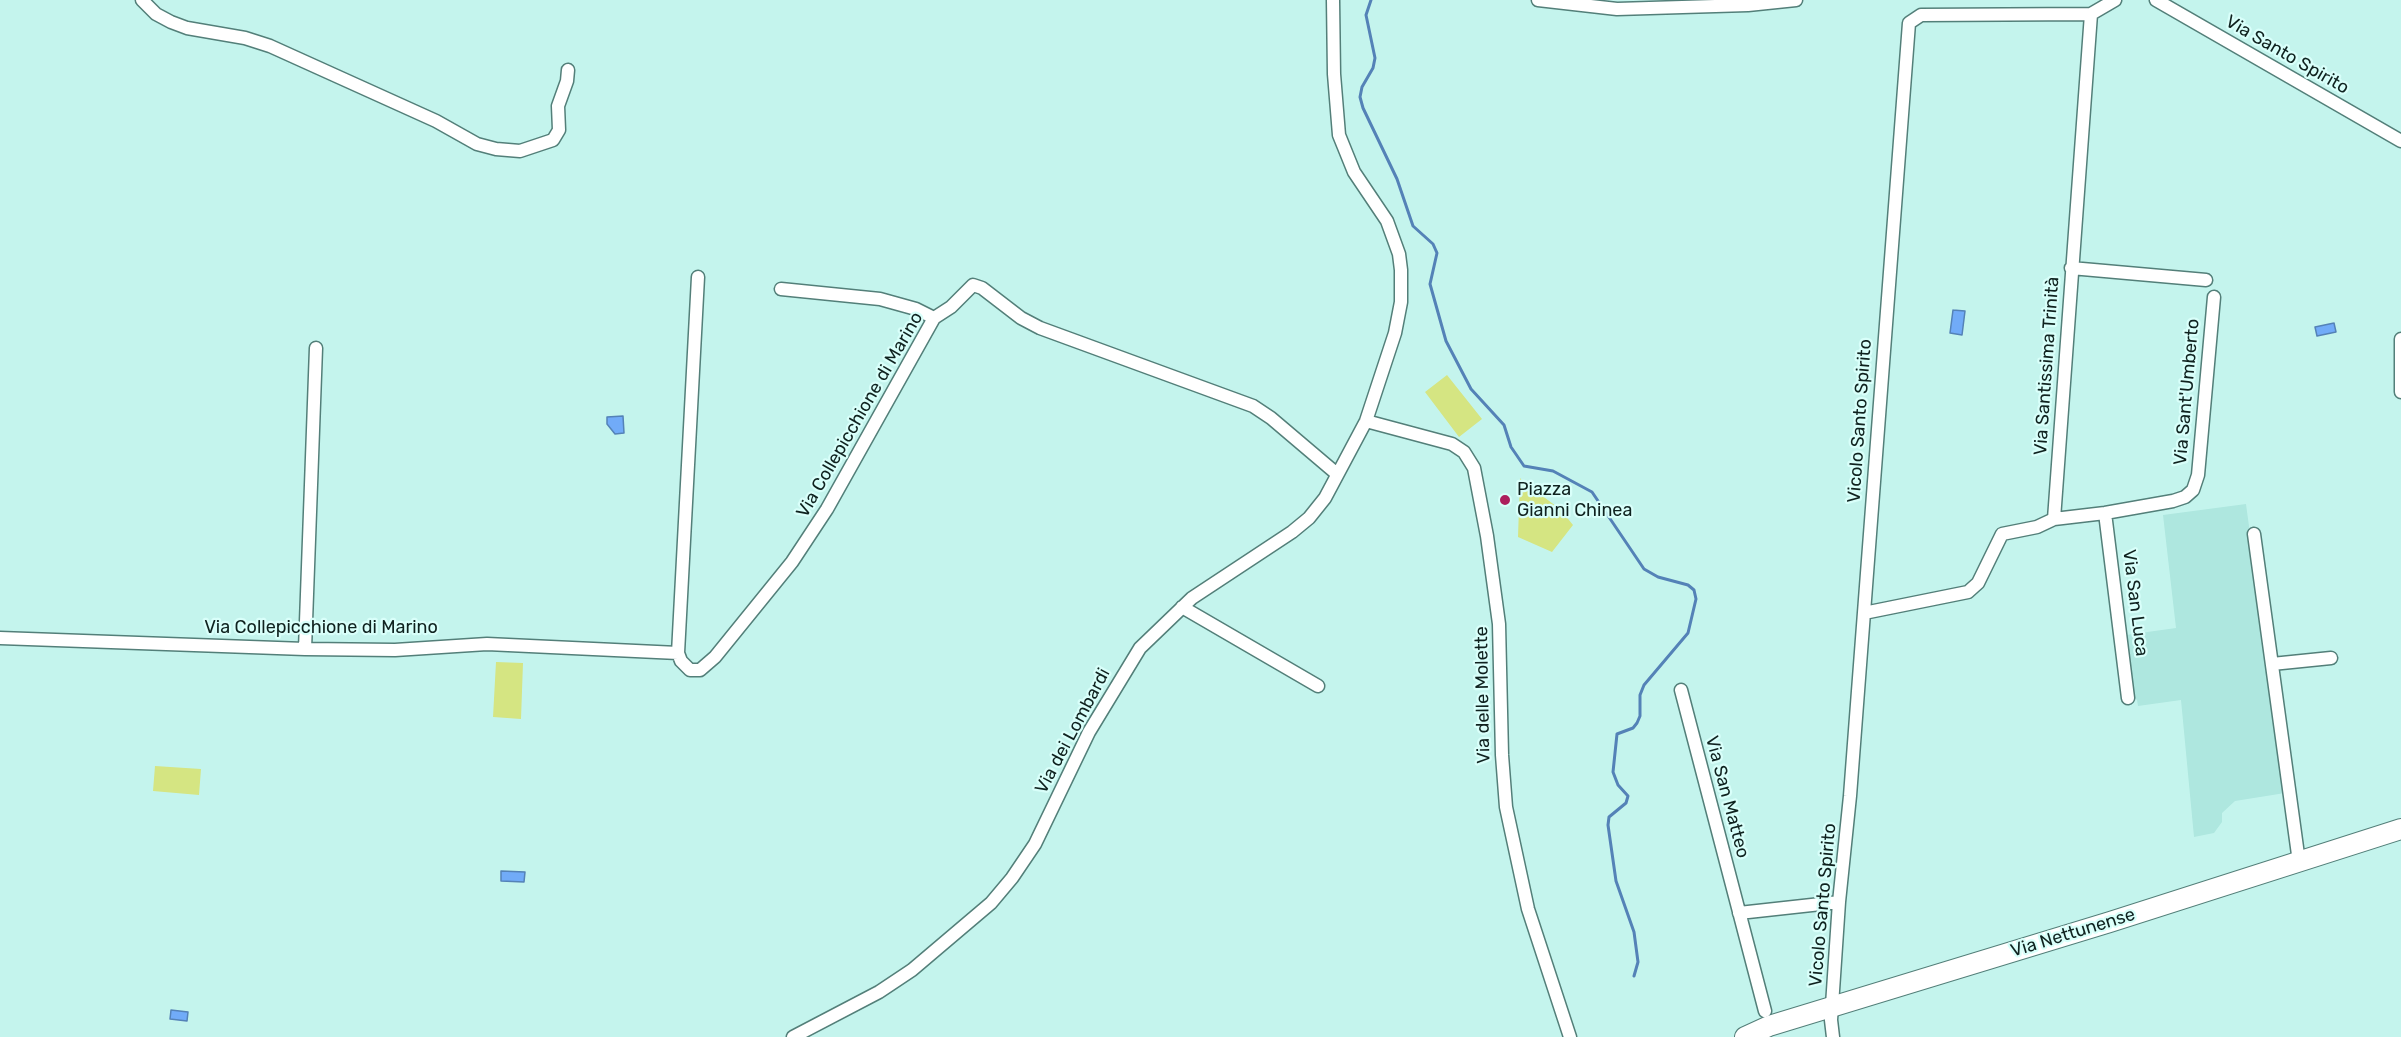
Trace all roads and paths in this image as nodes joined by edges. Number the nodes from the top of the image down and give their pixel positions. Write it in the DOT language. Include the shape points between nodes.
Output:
graph roads {
  1 [pos="142,0"];
  2 [pos="1333,0"];
  3 [pos="1538,0"];
  4 [pos="1796,0"];
  5 [pos="2115,0"];
  6 [pos="2156,0"];
  7 [pos="2091,14"];
  8 [pos="568,70"];
  9 [pos="2401,141"];
  10 [pos="2071,268"];
  11 [pos="698,277"];
  12 [pos="2206,280"];
  13 [pos="781,289"];
  14 [pos="2214,297"];
  15 [pos="934,318"];
  16 [pos="2401,339"];
  17 [pos="316,348"];
  18 [pos="2401,392"];
  19 [pos="1366,421"];
  20 [pos="1337,474"];
  21 [pos="2105,513"];
  22 [pos="2054,519"];
  23 [pos="2254,534"];
  24 [pos="1182,607"];
  25 [pos="1864,613"];
  26 [pos="0,638"];
  27 [pos="305,649"];
  28 [pos="678,652"];
  29 [pos="2331,657"];
  30 [pos="2271,664"];
  31 [pos="1318,686"];
  32 [pos="1681,690"];
  33 [pos="2128,698"];
  34 [pos="2401,829"];
  35 [pos="2299,862"];
  36 [pos="1839,902"];
  37 [pos="1739,913"];
  38 [pos="1833,1006"];
  39 [pos="1765,1011"];
  40 [pos="793,1037"];
  41 [pos="1570,1037"];
  42 [pos="1745,1037"];
  43 [pos="1833,1037"];
  1 -- 8 [label="street" via="171,22 264,43 477,144 496,149 520,151 553,140 559,130 558,106"];
  2 -- 19 [label="street, Via dei Lombardi" via="1339,135 1351,166 1387,221 1401,270 1397,325"];
  3 -- 4 [label="street" via="1617,9 1757,5"];
  5 -- 7 [label="street"];
  6 -- 9 [label="street, Via Santo Spirito"];
  7 -- 10 [label="street, Via Santissima Trinità"];
  7 -- 25 [label="street, Vicolo Santo Spirito" via="1921,15 1909,23"];
  10 -- 12 [label="street"];
  10 -- 22 [label="street, Via Santissima Trinità"];
  11 -- 28 [label="street"];
  13 -- 15 [label="street" via="880,298"];
  14 -- 21 [label="street, Via Sant'Umberto" via="2195,487 2177,500"];
  15 -- 20 [label="street, Via Collepicchione di Marino" via="955,304 969,288 979,286 1040,328 1253,406"];
  15 -- 28 [label="street, Via Collepicchione di Marino" via="822,517 792,562 708,664 690,670"];
  16 -- 18 [label="street"];
  17 -- 27 [label="street"];
  19 -- 20 [label="street, Via dei Lombardi"];
  19 -- 41 [label="street, Via delle Molette" via="1452,444 1464,452 1474,468 1498,613 1506,807 1526,901"];
  20 -- 24 [label="street, Via dei Lombardi" via="1320,505 1301,525 1226,573"];
  21 -- 22 [label="street, Via Sant'Umberto"];
  21 -- 33 [label="street, Via San Luca"];
  22 -- 25 [label="street" via="2002,534 1978,583 1970,591"];
  23 -- 30 [label="street"];
  24 -- 31 [label="street"];
  24 -- 40 [label="street, Via dei Lombardi" via="1134,655 1080,749 1035,844 1000,893 968,925 912,970"];
  25 -- 36 [label="street, Vicolo Santo Spirito"];
  26 -- 27 [label="street, Via Collepicchione di Marino"];
  27 -- 28 [label="street, Via Collepicchione di Marino" via="395,651 487,644"];
  29 -- 30 [label="street"];
  30 -- 35 [label="street"];
  32 -- 37 [label="street, Via San Matteo"];
  34 -- 35 [label="main road, Via Nettunense"];
  35 -- 38 [label="main road, Via Nettunense"];
  36 -- 37 [label="street"];
  36 -- 38 [label="street, Vicolo Santo Spirito"];
  37 -- 39 [label="street, Via San Matteo"];
  38 -- 42 [label="main road, Via Nettunense"];
  38 -- 43 [label="street, Vicolo Santo Spirito"];
}
